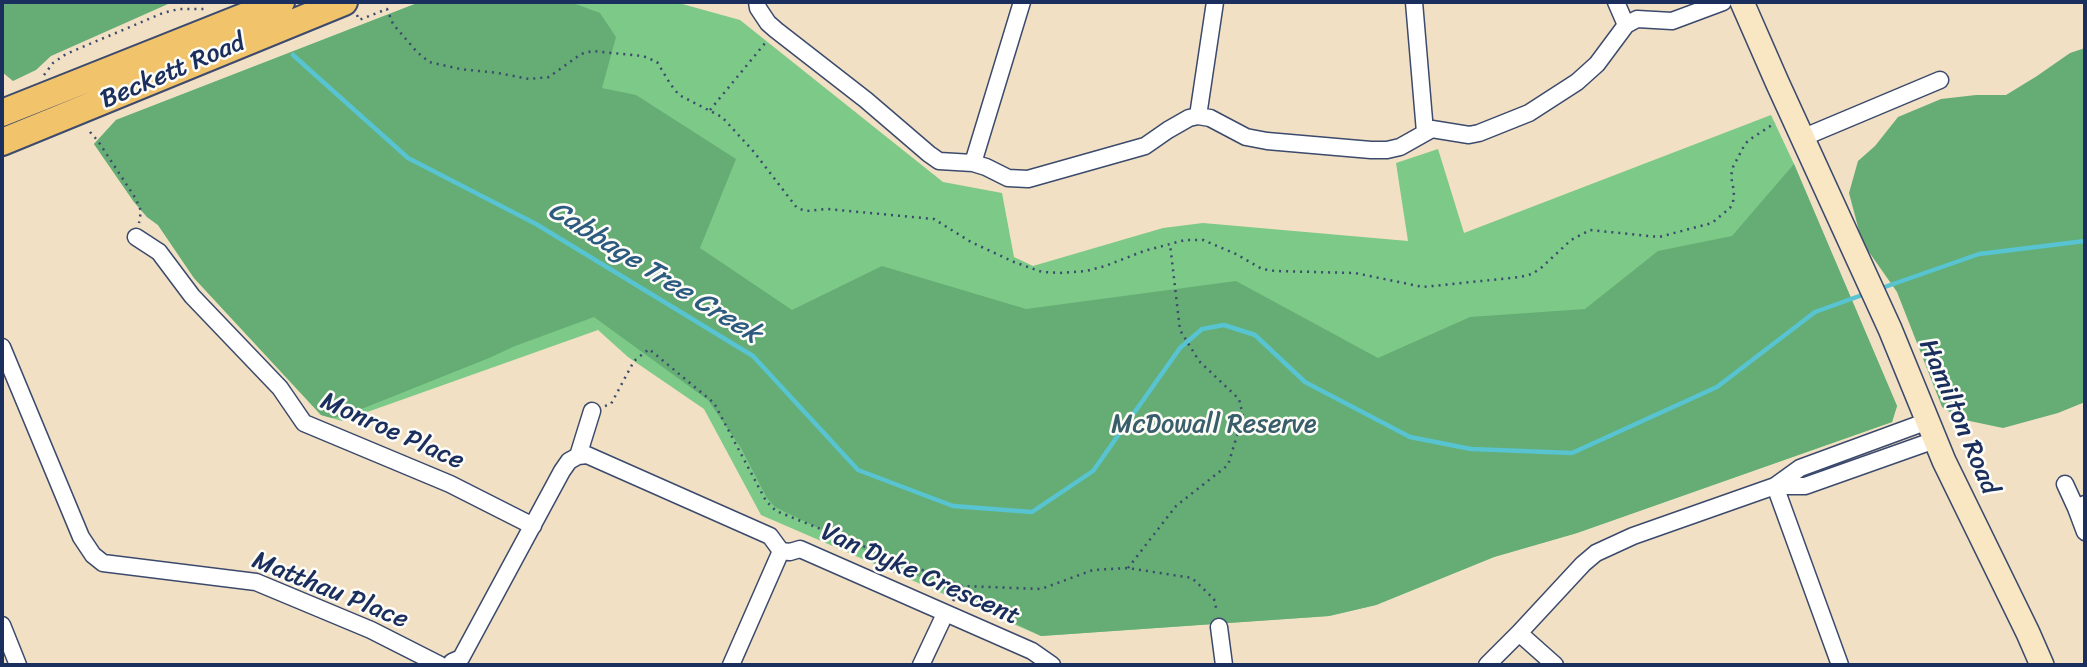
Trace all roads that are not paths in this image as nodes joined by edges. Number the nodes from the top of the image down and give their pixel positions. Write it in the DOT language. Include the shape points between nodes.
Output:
graph roads {
  1 [pos="281,2"];
  2 [pos="757,2"];
  3 [pos="1022,2"];
  4 [pos="1214,2"];
  5 [pos="1414,2"];
  6 [pos="1616,2"];
  7 [pos="1723,2"];
  8 [pos="1742,2"];
  9 [pos="1759,2"];
  10 [pos="350,6"];
  11 [pos="1626,25"];
  12 [pos="1940,80"];
  13 [pos="2,113"];
  14 [pos="1198,116"];
  15 [pos="1425,132"];
  16 [pos="1809,135"];
  17 [pos="2,142"];
  18 [pos="973,163"];
  19 [pos="1827,189"];
  20 [pos="136,237"];
  21 [pos="2,347"];
  22 [pos="592,411"];
  23 [pos="1931,430"];
  24 [pos="578,456"];
  25 [pos="2065,484"];
  26 [pos="1774,486"];
  27 [pos="2080,506"];
  28 [pos="533,526"];
  29 [pos="2085,532"];
  30 [pos="781,551"];
  31 [pos="944,614"];
  32 [pos="2,625"];
  33 [pos="1219,626"];
  34 [pos="1519,634"];
  35 [pos="17,660"];
  36 [pos="440,665"];
  37 [pos="451,665"];
  38 [pos="730,665"];
  39 [pos="922,665"];
  40 [pos="1052,665"];
  41 [pos="1224,665"];
  42 [pos="1487,665"];
  43 [pos="1555,665"];
  44 [pos="1840,665"];
  45 [pos="2042,665"];
  1 -- 13 [label="main road, Beckett Road"];
  2 -- 18 [label="street" via="768,23 929,154 939,161"];
  3 -- 18 [label="street"];
  4 -- 14 [label="street"];
  5 -- 15 [label="street"];
  6 -- 11 [label="street"];
  7 -- 11 [label="street" via="1672,21 1637,19"];
  8 -- 19 [label="main road, Hamilton Road"];
  9 -- 16 [label="main road, Hamilton Road"];
  10 -- 17 [label="main road, Beckett Road"];
  11 -- 15 [label="street" via="1597,64 1529,113 1469,135"];
  12 -- 16 [label="street"];
  14 -- 15 [label="street" via="1266,141 1371,150 1400,147"];
  14 -- 18 [label="street" via="1145,146 1028,178 1008,178"];
  16 -- 19 [label="main road, Hamilton Road"];
  19 -- 23 [label="main road, Hamilton Road"];
  20 -- 28 [label="street, Monroe Place" via="159,252 192,296 280,388 304,423 450,484"];
  21 -- 36 [label="street, Matthau Place" via="81,537 103,563 256,582 371,630"];
  22 -- 24 [label="street"];
  23 -- 26 [label="street" via="1805,486"];
  23 -- 45 [label="main road, Hamilton Road"];
  24 -- 28 [label="street" via="562,471"];
  24 -- 30 [label="street, Van Dyke Crescent" via="601,460 770,536"];
  25 -- 27 [label="street"];
  26 -- 34 [label="street" via="1596,553"];
  26 -- 44 [label="street"];
  27 -- 29 [label="street"];
  28 -- 37 [label="street" via="461,658"];
  30 -- 31 [label="street, Van Dyke Crescent" via="800,550"];
  30 -- 38 [label="street"];
  31 -- 39 [label="street"];
  31 -- 40 [label="street, Van Dyke Crescent" via="1032,651"];
  32 -- 35 [label="street"];
  33 -- 41 [label="street"];
  34 -- 42 [label="street"];
  34 -- 43 [label="street"];
}
